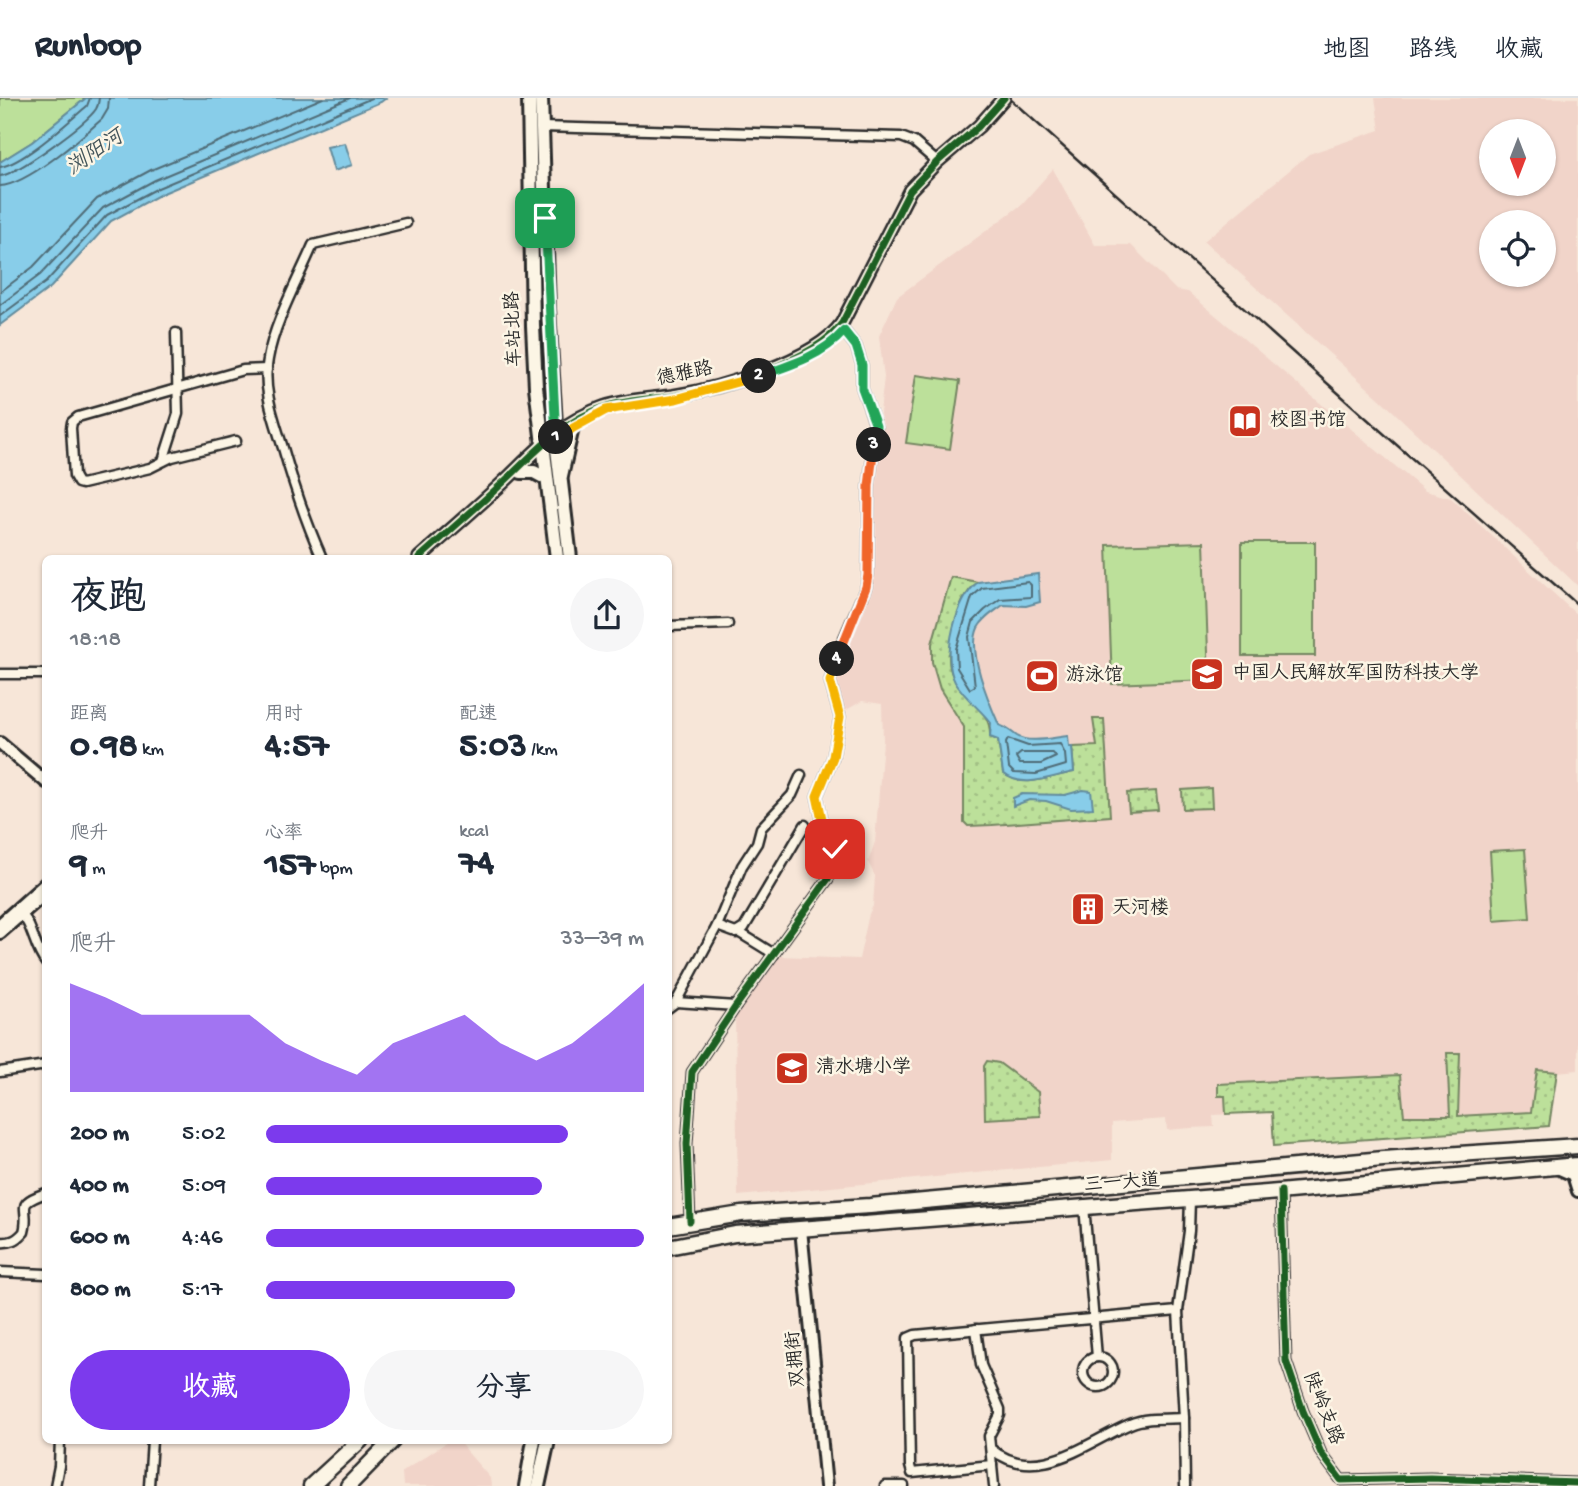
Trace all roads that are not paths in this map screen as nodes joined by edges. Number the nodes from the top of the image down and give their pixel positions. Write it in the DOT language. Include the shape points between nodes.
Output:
graph roads {
  1 [pos="529,98"];
  2 [pos="541,98"];
  3 [pos="1004,98"];
  4 [pos="1013,98"];
  5 [pos="542,127"];
  6 [pos="937,162"];
  7 [pos="406,223"];
  8 [pos="844,331"];
  9 [pos="176,332"];
  10 [pos="267,369"];
  11 [pos="178,388"];
  12 [pos="573,428"];
  13 [pos="236,442"];
  14 [pos="550,442"];
  15 [pos="163,461"];
  16 [pos="521,472"];
  17 [pos="547,479"];
  18 [pos="561,479"];
  19 [pos="321,555"];
  20 [pos="422,555"];
  21 [pos="431,555"];
  22 [pos="557,555"];
  23 [pos="570,555"];
  24 [pos="728,624"];
  25 [pos="672,626"];
  26 [pos="0,674"];
  27 [pos="42,674"];
  28 [pos="0,743"];
  29 [pos="801,775"];
  30 [pos="42,779"];
  31 [pos="805,825"];
  32 [pos="42,887"];
  33 [pos="42,896"];
  34 [pos="19,911"];
  35 [pos="0,924"];
  36 [pos="717,926"];
  37 [pos="0,933"];
  38 [pos="740,933"];
  39 [pos="774,954"];
  40 [pos="42,955"];
  41 [pos="672,1005"];
  42 [pos="736,1006"];
  43 [pos="42,1066"];
  44 [pos="0,1072"];
  45 [pos="1578,1139"];
  46 [pos="1578,1146"];
  47 [pos="1513,1149"];
  48 [pos="1578,1165"];
  49 [pos="1554,1168"];
  50 [pos="1281,1191"];
  51 [pos="1578,1191"];
  52 [pos="42,1194"];
  53 [pos="1190,1199"];
  54 [pos="1084,1206"];
  55 [pos="690,1221"];
  56 [pos="672,1225"];
  57 [pos="801,1229"];
  58 [pos="0,1242"];
  59 [pos="672,1246"];
  60 [pos="0,1272"];
  61 [pos="42,1274"];
  62 [pos="1178,1311"];
  63 [pos="1094,1319"];
  64 [pos="976,1329"];
  65 [pos="1097,1357"];
  66 [pos="1184,1418"];
  67 [pos="60,1444"];
  68 [pos="152,1444"];
  69 [pos="358,1444"];
  70 [pos="389,1444"];
  71 [pos="533,1444"];
  72 [pos="547,1444"];
  73 [pos="991,1449"];
  74 [pos="992,1465"];
  75 [pos="912,1474"];
  76 [pos="1578,1483"];
  77 [pos="55,1486"];
  78 [pos="149,1486"];
  79 [pos="311,1486"];
  80 [pos="348,1486"];
  81 [pos="526,1486"];
  82 [pos="538,1486"];
  83 [pos="826,1486"];
  84 [pos="885,1486"];
  85 [pos="904,1486"];
  86 [pos="994,1486"];
  87 [pos="1185,1486"];
  1 -- 14 [label="main road, 车站北路" via="533,327"];
  2 -- 5 [label="main road, 车站北路"];
  3 -- 6 [label="street, 德雅路"];
  4 -- 8 [label="street, 德雅路" via="914,195"];
  5 -- 6 [label="street" via="901,137"];
  5 -- 14 [label="main road, 车站北路"];
  6 -- 14 [label="street, 德雅路" via="910,190 830,338 797,357 734,380 676,396 605,407"];
  7 -- 10 [label="street" via="313,245 274,338"];
  8 -- 12 [label="street, 德雅路" via="831,344 792,365 684,398 606,410"];
  8 -- 39 [label="street" via="856,346 862,388 876,426 869,486 868,575 830,681 840,717 833,757 817,796 825,833 835,849 834,866"];
  9 -- 11 [label="street"];
  10 -- 11 [label="street" via="243,370"];
  10 -- 19 [label="street" via="270,406 304,518"];
  11 -- 15 [label="street" via="178,414"];
  11 -- 15 [label="street" via="72,422 78,483 150,468"];
  12 -- 14 [label="street, 德雅路"];
  12 -- 18 [label="street"];
  13 -- 15 [label="street"];
  14 -- 16 [label="street, 德雅路"];
  14 -- 17 [label="main road, 车站北路"];
  14 -- 18 [label="main road, 车站北路"];
  14 -- 20 [label="street, 德雅路"];
  16 -- 17 [label="main road"];
  16 -- 21 [label="street, 德雅路"];
  17 -- 22 [label="main road, 车站北路"];
  18 -- 23 [label="main road, 车站北路"];
  24 -- 25 [label="street"];
  26 -- 27 [label="street"];
  28 -- 30 [label="street"];
  29 -- 36 [label="street" via="792,794 761,828"];
  31 -- 38 [label="street"];
  32 -- 34 [label="street"];
  33 -- 34 [label="street"];
  34 -- 35 [label="street"];
  34 -- 37 [label="street"];
  34 -- 40 [label="street"];
  36 -- 38 [label="street"];
  36 -- 41 [label="street"];
  38 -- 39 [label="street"];
  39 -- 42 [label="street"];
  41 -- 42 [label="street"];
  42 -- 55 [label="street" via="692,1072 687,1144"];
  43 -- 44 [label="street"];
  45 -- 47 [label="street"];
  46 -- 47 [label="highway, 三一大道"];
  47 -- 55 [label="highway, 三一大道"];
  48 -- 49 [label="highway, 三一大道"];
  49 -- 50 [label="highway, 三一大道"];
  49 -- 51 [label="street" via="1573,1175"];
  50 -- 53 [label="highway, 三一大道"];
  50 -- 76 [label="street, 陡岭支路" via="1286,1361 1321,1453 1341,1480"];
  52 -- 58 [label="street" via="25,1203 24,1232"];
  53 -- 54 [label="highway, 三一大道"];
  53 -- 62 [label="street"];
  54 -- 57 [label="highway, 三一大道"];
  54 -- 63 [label="street"];
  55 -- 56 [label="highway, 三一大道"];
  57 -- 59 [label="highway, 三一大道" via="735,1234"];
  57 -- 83 [label="street, 双拥街"];
  60 -- 61 [label="street"];
  62 -- 63 [label="street"];
  62 -- 66 [label="street"];
  63 -- 64 [label="street"];
  63 -- 65 [label="street"];
  64 -- 73 [label="street" via="981,1365 1000,1409 989,1436"];
  64 -- 75 [label="street" via="908,1338"];
  66 -- 73 [label="street" via="1138,1421 1050,1462 1010,1460"];
  66 -- 87 [label="street"];
  67 -- 77 [label="street"];
  68 -- 78 [label="street"];
  69 -- 79 [label="highway"];
  70 -- 80 [label="highway"];
  71 -- 81 [label="main road"];
  72 -- 82 [label="main road"];
  73 -- 74 [label="street"];
  74 -- 75 [label="street"];
  74 -- 86 [label="street"];
  75 -- 85 [label="street"];
  84 -- 85 [label="street"];
}
